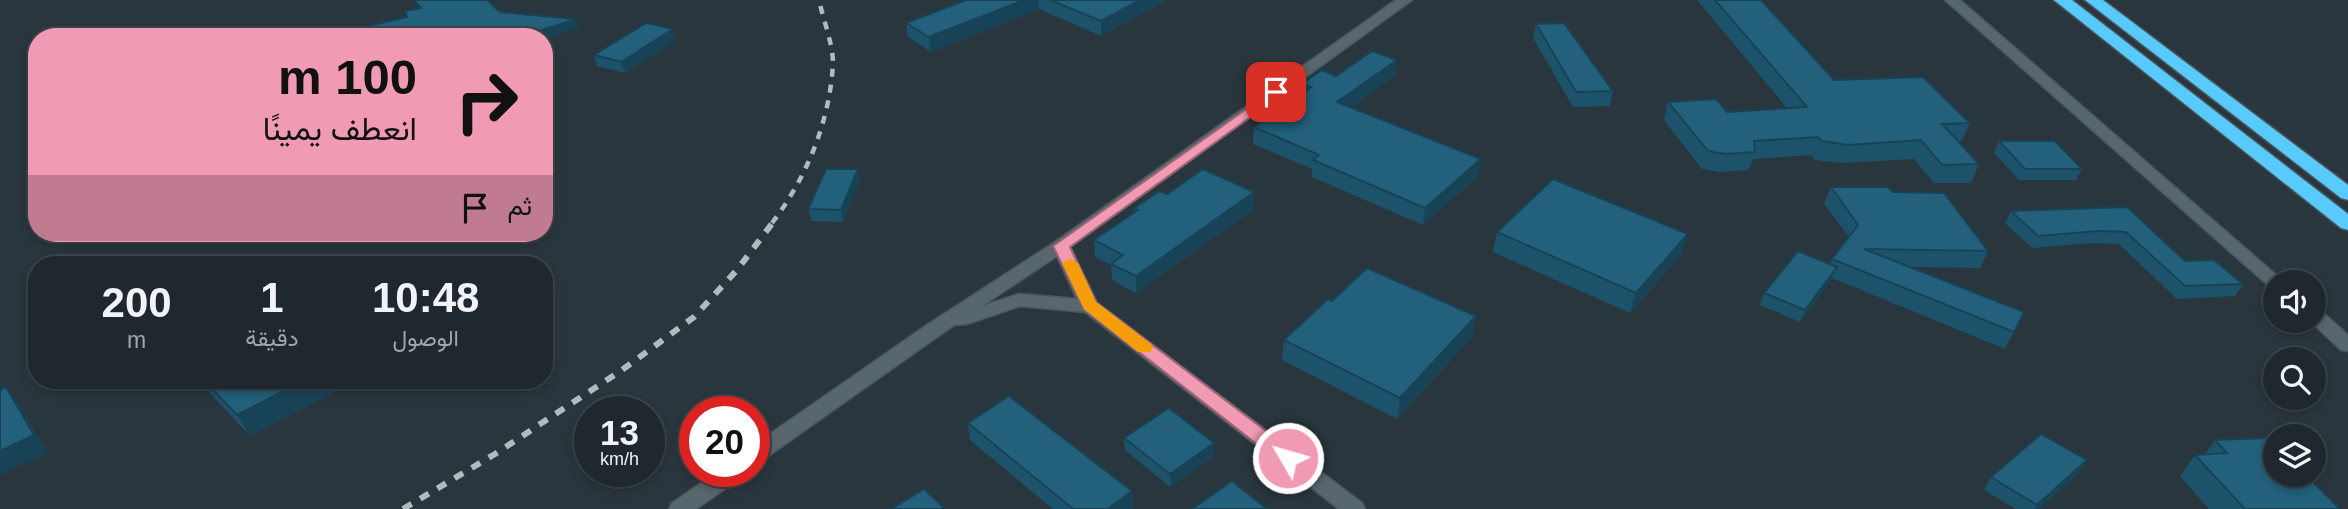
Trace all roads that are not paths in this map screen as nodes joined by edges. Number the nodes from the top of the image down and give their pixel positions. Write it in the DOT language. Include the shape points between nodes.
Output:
graph roads {
  1 [pos="1405,0"];
  2 [pos="1952,0"];
  3 [pos="2062,0"];
  4 [pos="2093,0"];
  5 [pos="2348,194"];
  6 [pos="2348,224"];
  7 [pos="1061,246"];
  8 [pos="2263,272"];
  9 [pos="1090,306"];
  10 [pos="2326,326"];
  11 [pos="934,329"];
  12 [pos="2348,345"];
  13 [pos="770,445"];
  14 [pos="711,487"];
  15 [pos="680,509"];
  16 [pos="1354,509"];
  1 -- 7 [label="lane"];
  2 -- 8 [label="lane"];
  3 -- 6 [label="highway"];
  4 -- 5 [label="highway"];
  7 -- 9 [label="lane"];
  7 -- 11 [label="lane"];
  9 -- 11 [label="lane" via="1018,300"];
  9 -- 16 [label="lane"];
  10 -- 12 [label="lane"];
  11 -- 13 [label="lane"];
  14 -- 15 [label="lane"];
}
